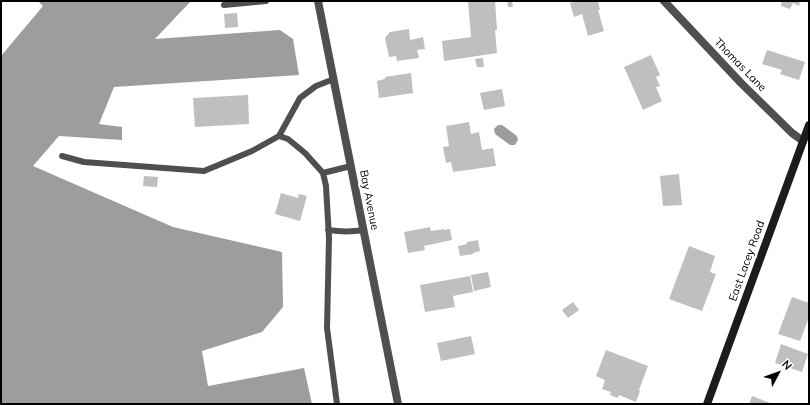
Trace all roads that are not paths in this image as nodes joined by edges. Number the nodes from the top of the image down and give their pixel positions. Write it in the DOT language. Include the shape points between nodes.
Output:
graph roads {
  1 [pos="266,1"];
  2 [pos="318,1"];
  3 [pos="664,1"];
  4 [pos="224,5"];
  5 [pos="334,79"];
  6 [pos="809,126"];
  7 [pos="279,136"];
  8 [pos="803,141"];
  9 [pos="62,156"];
  10 [pos="351,166"];
  11 [pos="323,173"];
  12 [pos="328,230"];
  13 [pos="364,230"];
  14 [pos="337,404"];
  15 [pos="398,404"];
  16 [pos="707,404"];
  1 -- 4 [label="lane"];
  2 -- 5 [label="street, Bay Avenue"];
  3 -- 8 [label="street, Thomas Lane" via="741,83"];
  5 -- 7 [label="lane" via="316,86 300,98"];
  5 -- 10 [label="street, Bay Avenue"];
  6 -- 8 [label="street, East Lacey Road"];
  7 -- 9 [label="lane" via="252,151 204,171 84,162"];
  7 -- 11 [label="lane" via="288,139 305,153"];
  8 -- 16 [label="street, East Lacey Road"];
  10 -- 11 [label="lane"];
  10 -- 13 [label="street, Bay Avenue"];
  11 -- 12 [label="lane"];
  12 -- 13 [label="lane"];
  12 -- 14 [label="lane" via="327,328"];
  13 -- 15 [label="street, Bay Avenue"];
}
